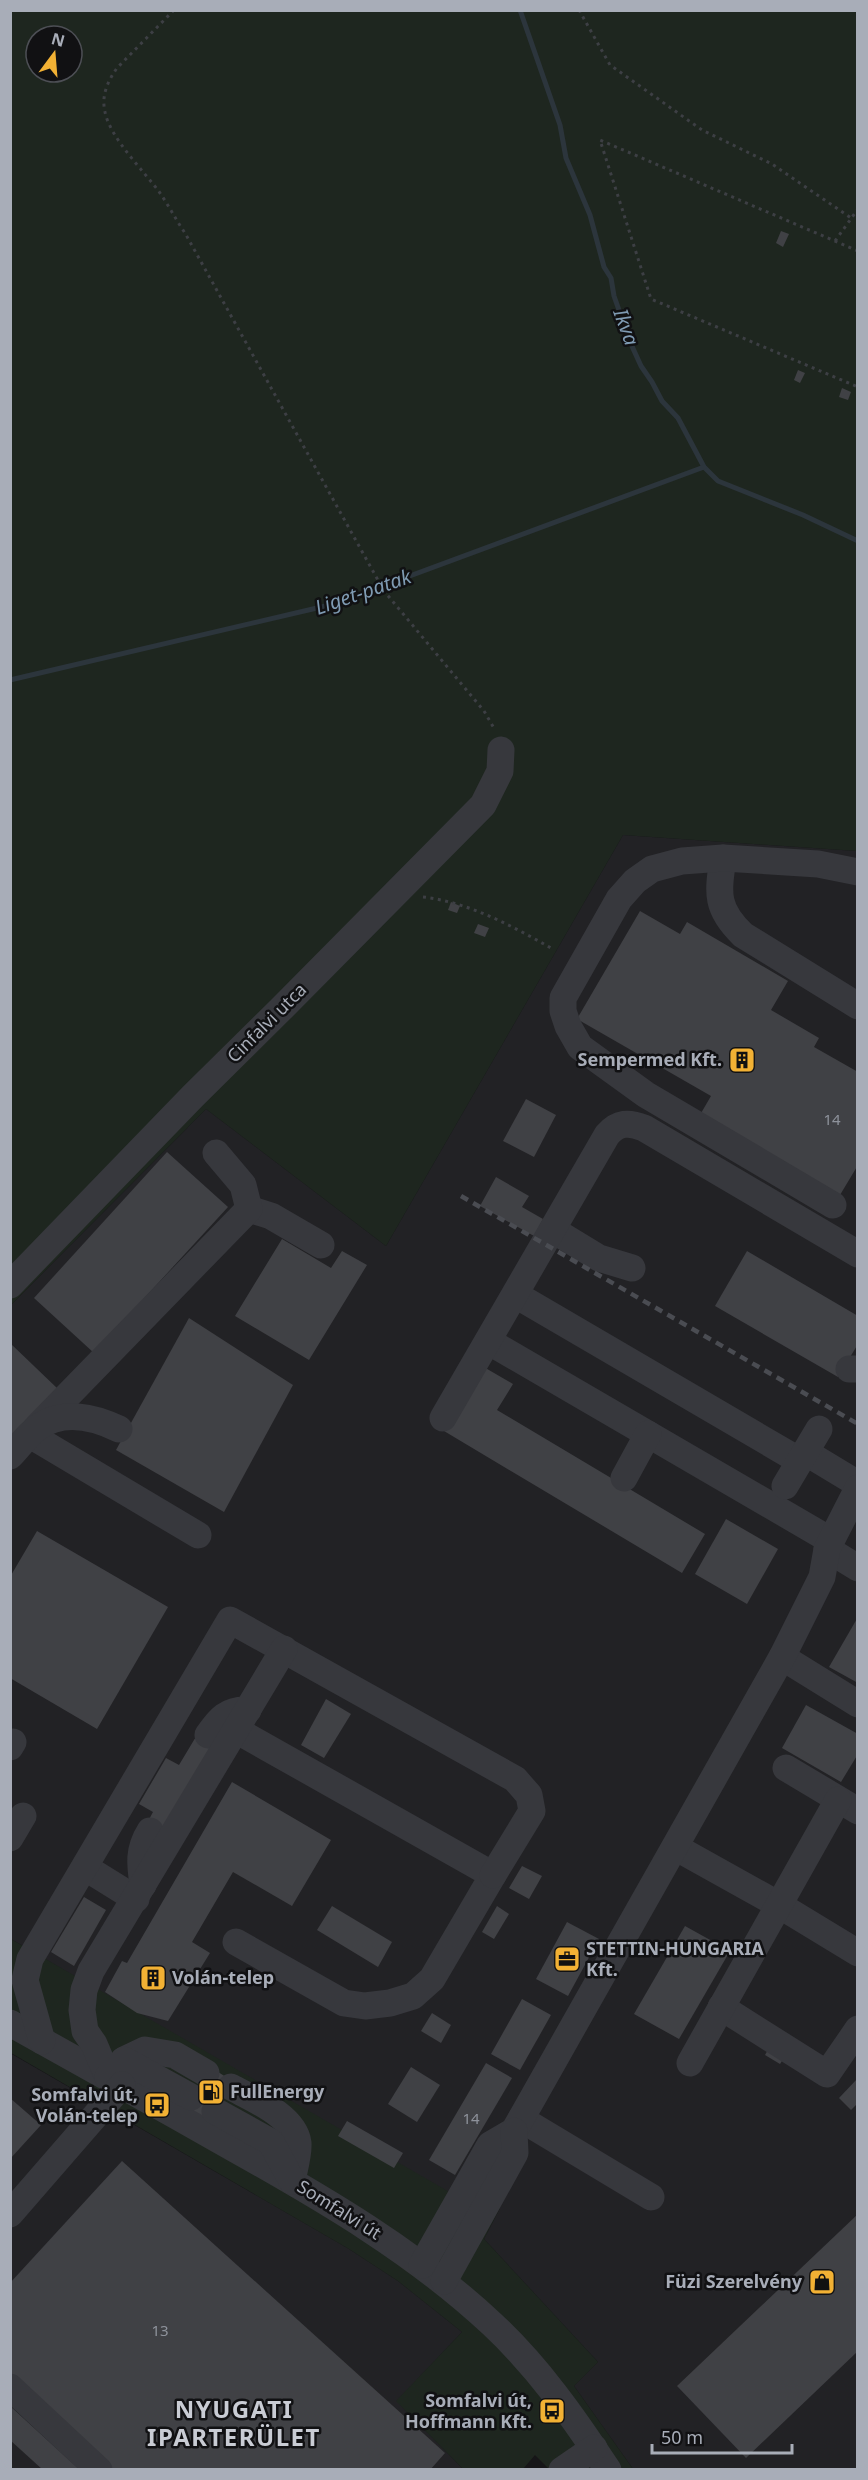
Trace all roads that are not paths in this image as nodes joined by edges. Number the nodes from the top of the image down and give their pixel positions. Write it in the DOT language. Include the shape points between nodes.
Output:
graph roads {
  1 [pos="501,750"];
  2 [pos="723,858"];
  3 [pos="858,872"];
  4 [pos="858,1006"];
  5 [pos="216,1153"];
  6 [pos="833,1206"];
  7 [pos="249,1209"];
  8 [pos="553,1230"];
  9 [pos="321,1245"];
  10 [pos="858,1254"];
  11 [pos="632,1268"];
  12 [pos="10,1285"];
  13 [pos="516,1295"];
  14 [pos="488,1341"];
  15 [pos="443,1418"];
  16 [pos="119,1429"];
  17 [pos="34,1431"];
  18 [pos="648,1434"];
  19 [pos="808,1447"];
  20 [pos="10,1456"];
  21 [pos="624,1478"];
  22 [pos="785,1486"];
  23 [pos="858,1486"];
  24 [pos="198,1535"];
  25 [pos="829,1545"];
  26 [pos="858,1568"];
  27 [pos="284,1648"];
  28 [pos="782,1657"];
  29 [pos="858,1704"];
  30 [pos="242,1720"];
  31 [pos="208,1735"];
  32 [pos="786,1768"];
  33 [pos="848,1805"];
  34 [pos="150,1831"];
  35 [pos="675,1847"];
  36 [pos="86,1868"];
  37 [pos="493,1875"];
  38 [pos="140,1892"];
  39 [pos="779,1905"];
  40 [pos="236,1942"];
  41 [pos="858,1953"];
  42 [pos="721,2007"];
  43 [pos="10,2023"];
  44 [pos="858,2029"];
  45 [pos="42,2041"];
  46 [pos="690,2063"];
  47 [pos="206,2073"];
  48 [pos="118,2074"];
  49 [pos="231,2087"];
  50 [pos="191,2097"];
  51 [pos="215,2111"];
  52 [pos="517,2125"];
  53 [pos="292,2181"];
  54 [pos="651,2197"];
  55 [pos="10,2214"];
  56 [pos="422,2265"];
  57 [pos="444,2281"];
  58 [pos="10,2387"];
  59 [pos="601,2459"];
  60 [pos="99,2469"];
  61 [pos="562,2469"];
  1 -- 12 [label="street, Cinfalvi utca" via="500,771 483,805"];
  2 -- 3 [label="street" via="818,864"];
  2 -- 4 [label="street" via="720,901 730,923"];
  2 -- 6 [label="street" via="665,865 644,874 627,889 563,998 563,1011 580,1047 645,1094"];
  5 -- 7 [label="street" via="243,1185"];
  7 -- 9 [label="street" via="271,1216"];
  7 -- 17 [label="street"];
  8 -- 10 [label="street" via="607,1135 627,1123 644,1128"];
  8 -- 11 [label="street" via="599,1258"];
  8 -- 13 [label="street"];
  13 -- 14 [label="street"];
  13 -- 19 [label="street"];
  14 -- 15 [label="street"];
  14 -- 18 [label="street"];
  16 -- 17 [label="street" via="101,1421 70,1416 54,1419"];
  17 -- 20 [label="street"];
  17 -- 24 [label="street"];
  18 -- 21 [label="street"];
  18 -- 25 [label="street"];
  19 -- 22 [label="street"];
  19 -- 23 [label="street"];
  23 -- 25 [label="street"];
  25 -- 26 [label="street"];
  25 -- 28 [label="street" via="822,1577"];
  27 -- 30 [label="street"];
  27 -- 36 [label="street" via="230,1620"];
  27 -- 37 [label="street" via="515,1779 529,1795 532,1812"];
  28 -- 29 [label="street"];
  28 -- 35 [label="street"];
  30 -- 31 [label="street" via="231,1711"];
  30 -- 37 [label="street"];
  30 -- 38 [label="street"];
  32 -- 33 [label="street"];
  33 -- 39 [label="street"];
  34 -- 38 [label="street" via="140,1851"];
  35 -- 39 [label="street"];
  35 -- 52 [label="street"];
  36 -- 38 [label="street"];
  36 -- 45 [label="street" via="30,1959 26,1980"];
  37 -- 40 [label="street" via="432,1979 413,1996 390,2004 344,2003"];
  38 -- 48 [label="street" via="91,1971 84,1990 85,2031"];
  39 -- 41 [label="street"];
  39 -- 42 [label="street"];
  42 -- 44 [label="street" via="827,2074"];
  42 -- 46 [label="street"];
  43 -- 45 [label="street, Somfalvi út"];
  45 -- 48 [label="street, Somfalvi út"];
  47 -- 48 [label="street" via="175,2055 146,2050"];
  48 -- 50 [label="street"];
  48 -- 53 [label="street, Somfalvi út"];
  48 -- 55 [label="street"];
  49 -- 53 [label="street" via="275,2111 291,2126 298,2143"];
  51 -- 53 [label="street" via="271,2142"];
  52 -- 54 [label="street"];
  52 -- 56 [label="street" via="490,2145"];
  52 -- 57 [label="street" via="514,2153"];
  53 -- 56 [label="street, Somfalvi út"];
  56 -- 57 [label="street, Somfalvi út"];
  57 -- 59 [label="street, Somfalvi út" via="494,2325 540,2376"];
  58 -- 60 [label="street"];
  59 -- 61 [label="street"];
}
